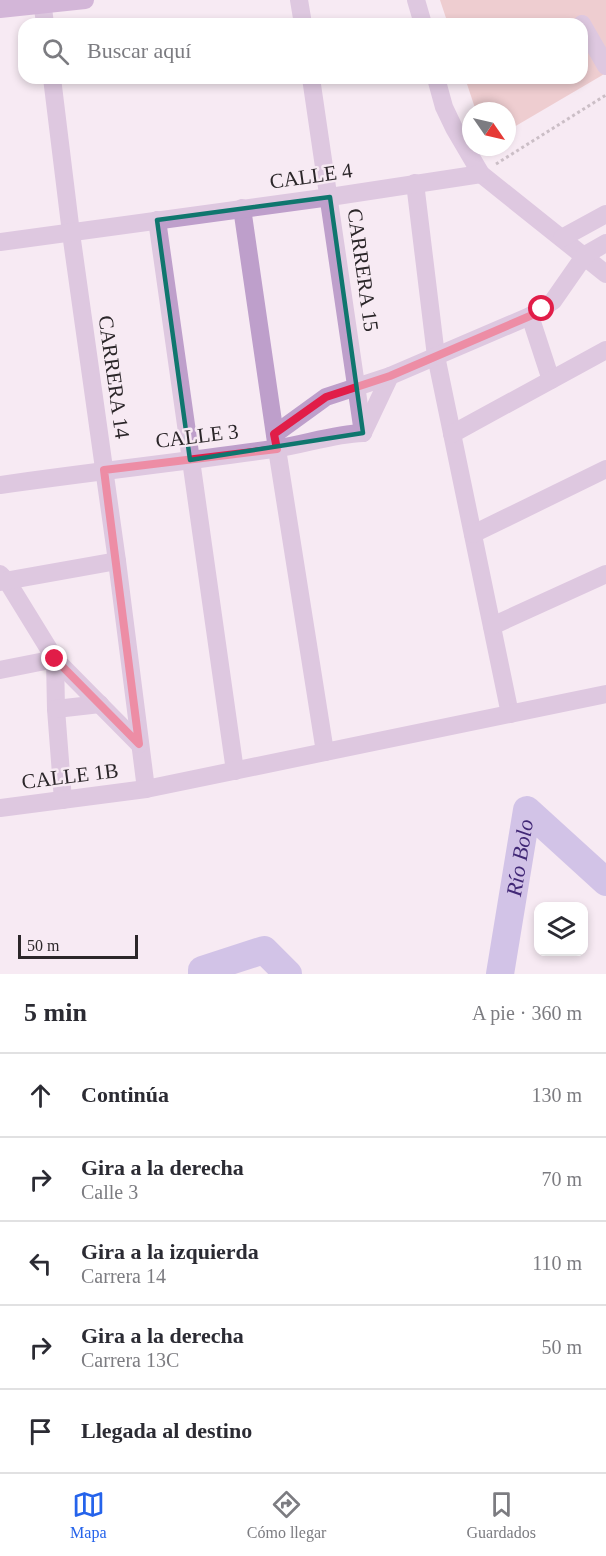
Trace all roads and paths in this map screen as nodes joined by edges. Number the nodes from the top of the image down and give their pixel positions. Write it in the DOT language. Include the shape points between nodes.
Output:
graph roads {
  1 [pos="85,0"];
  2 [pos="299,0"];
  3 [pos="416,0"];
  4 [pos="43,2"];
  5 [pos="0,9"];
  6 [pos="44,18"];
  7 [pos="302,18"];
  8 [pos="421,18"];
  9 [pos="588,35"];
  10 [pos="606,66"];
  11 [pos="53,84"];
  12 [pos="312,84"];
  13 [pos="438,84"];
  14 [pos="606,95"];
  15 [pos="481,174"];
  16 [pos="415,183"];
  17 [pos="330,197"];
  18 [pos="242,208"];
  19 [pos="606,214"];
  20 [pos="157,220"];
  21 [pos="71,233"];
  22 [pos="562,238"];
  23 [pos="0,242"];
  24 [pos="606,243"];
  25 [pos="585,255"];
  26 [pos="606,274"];
  27 [pos="530,316"];
  28 [pos="606,350"];
  29 [pos="436,356"];
  30 [pos="390,376"];
  31 [pos="551,380"];
  32 [pos="357,387"];
  33 [pos="363,433"];
  34 [pos="453,434"];
  35 [pos="276,442"];
  36 [pos="190,460"];
  37 [pos="606,469"];
  38 [pos="104,470"];
  39 [pos="0,485"];
  40 [pos="473,534"];
  41 [pos="117,561"];
  42 [pos="606,574"];
  43 [pos="2,579"];
  44 [pos="492,626"];
  45 [pos="55,659"];
  46 [pos="0,670"];
  47 [pos="606,694"];
  48 [pos="100,704"];
  49 [pos="56,709"];
  50 [pos="510,714"];
  51 [pos="139,744"];
  52 [pos="325,752"];
  53 [pos="235,771"];
  54 [pos="146,789"];
  55 [pos="63,800"];
  56 [pos="0,808"];
  1 -- 4 [label="street"];
  2 -- 7 [label="street"];
  3 -- 8 [label="street"];
  4 -- 5 [label="street"];
  4 -- 6 [label="street"];
  9 -- 10 [label="street"];
  11 -- 21 [label="street, CARRERA 14"];
  12 -- 17 [label="street, CARRERA 15"];
  13 -- 15 [label="street" via="449,118"];
  14 -- 15 [label="path"];
  15 -- 16 [label="street, CALLE 4"];
  15 -- 22 [label="street"];
  16 -- 17 [label="street, CALLE 4"];
  16 -- 29 [label="street"];
  17 -- 18 [label="street, CALLE 4"];
  17 -- 32 [label="street, CARRERA 15"];
  18 -- 20 [label="street, CALLE 4"];
  18 -- 35 [label="street"];
  19 -- 22 [label="street"];
  20 -- 21 [label="street, CALLE 4"];
  20 -- 36 [label="street"];
  21 -- 23 [label="street, CALLE 4"];
  21 -- 38 [label="street, CARRERA 14"];
  22 -- 25 [label="street"];
  24 -- 25 [label="street"];
  25 -- 26 [label="street"];
  25 -- 27 [label="street" via="553,301"];
  27 -- 29 [label="street"];
  27 -- 31 [label="street"];
  28 -- 31 [label="street"];
  29 -- 30 [label="street"];
  29 -- 34 [label="street"];
  30 -- 32 [label="street"];
  30 -- 33 [label="street"];
  31 -- 34 [label="street"];
  32 -- 33 [label="street, CARRERA 15"];
  32 -- 35 [label="street" via="326,397"];
  33 -- 35 [label="street, CALLE 3"];
  34 -- 40 [label="street"];
  35 -- 36 [label="street, CALLE 3"];
  35 -- 52 [label="street"];
  36 -- 38 [label="street, CALLE 3"];
  36 -- 53 [label="street"];
  37 -- 40 [label="street"];
  38 -- 39 [label="street, CALLE 3"];
  38 -- 41 [label="street, CARRERA 14"];
  40 -- 44 [label="street"];
  41 -- 43 [label="street"];
  41 -- 51 [label="street, CARRERA 14"];
  42 -- 44 [label="street"];
  43 -- 45 [label="street"];
  44 -- 50 [label="street"];
  45 -- 46 [label="street"];
  45 -- 48 [label="street"];
  45 -- 49 [label="street"];
  47 -- 50 [label="street, CALLE 1B"];
  48 -- 49 [label="street"];
  48 -- 51 [label="street"];
  49 -- 55 [label="street"];
  50 -- 52 [label="street, CALLE 1B"];
  51 -- 54 [label="street, CARRERA 14"];
  52 -- 53 [label="street, CALLE 1B"];
  53 -- 54 [label="street, CALLE 1B"];
  54 -- 55 [label="street, CALLE 1B"];
  55 -- 56 [label="street, CALLE 1B"];
}
